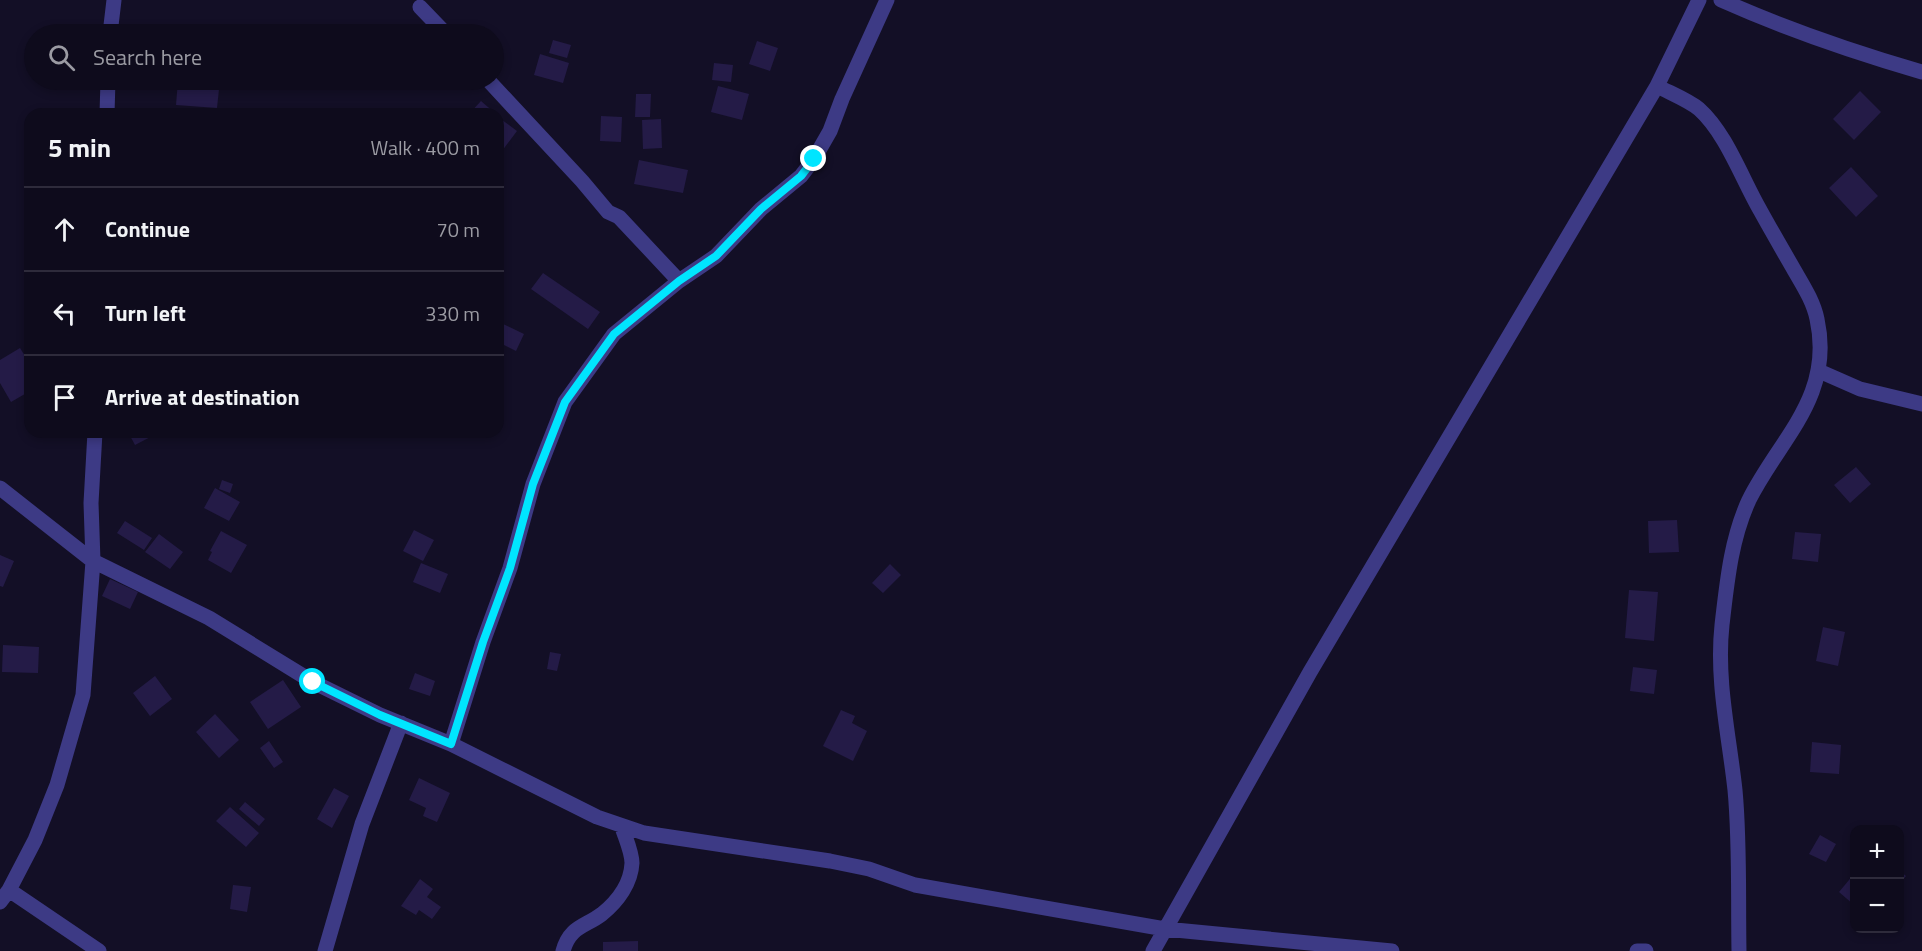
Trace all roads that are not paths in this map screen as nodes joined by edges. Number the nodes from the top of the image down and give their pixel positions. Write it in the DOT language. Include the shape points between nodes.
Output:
graph roads {
  1 [pos="114,0"];
  2 [pos="887,0"];
  3 [pos="1699,0"];
  4 [pos="1721,0"];
  5 [pos="420,7"];
  6 [pos="111,24"];
  7 [pos="436,24"];
  8 [pos="1922,72"];
  9 [pos="1657,86"];
  10 [pos="107,90"];
  11 [pos="497,90"];
  12 [pos="106,108"];
  13 [pos="679,281"];
  14 [pos="1820,371"];
  15 [pos="1922,404"];
  16 [pos="95,438"];
  17 [pos="0,488"];
  18 [pos="93,561"];
  19 [pos="401,723"];
  20 [pos="451,744"];
  21 [pos="622,827"];
  22 [pos="4,896"];
  23 [pos="1165,928"];
  24 [pos="99,951"];
  25 [pos="325,951"];
  26 [pos="563,951"];
  27 [pos="1153,951"];
  28 [pos="1392,951"];
  29 [pos="1637,951"];
  30 [pos="1646,951"];
  31 [pos="1739,951"];
  1 -- 6 [label="street"];
  2 -- 13 [label="street" via="814,159 716,256"];
  3 -- 9 [label="street"];
  4 -- 8 [label="street" via="1803,34"];
  5 -- 7 [label="street"];
  9 -- 14 [label="street" via="1698,109 1719,134 1809,295 1817,319"];
  9 -- 23 [label="street" via="1310,672"];
  10 -- 12 [label="street"];
  11 -- 13 [label="street" via="608,212 619,217"];
  13 -- 20 [label="street" via="614,334 565,402 533,484 510,568"];
  14 -- 15 [label="street" via="1860,389"];
  14 -- 31 [label="street" via="1812,394 1750,500 1728,569 1720,644 1723,706 1735,792"];
  16 -- 18 [label="street"];
  17 -- 18 [label="street"];
  18 -- 19 [label="street" via="209,618 313,682"];
  18 -- 22 [label="street" via="83,695 57,785 35,840"];
  19 -- 20 [label="street"];
  19 -- 25 [label="street" via="362,824"];
  20 -- 21 [label="street"];
  21 -- 23 [label="street" via="869,868 915,885"];
  21 -- 26 [label="street" via="632,861 627,885 601,914 572,932"];
  22 -- 24 [label="street"];
  23 -- 27 [label="street"];
  23 -- 28 [label="street"];
  29 -- 30 [label="street"];
}
